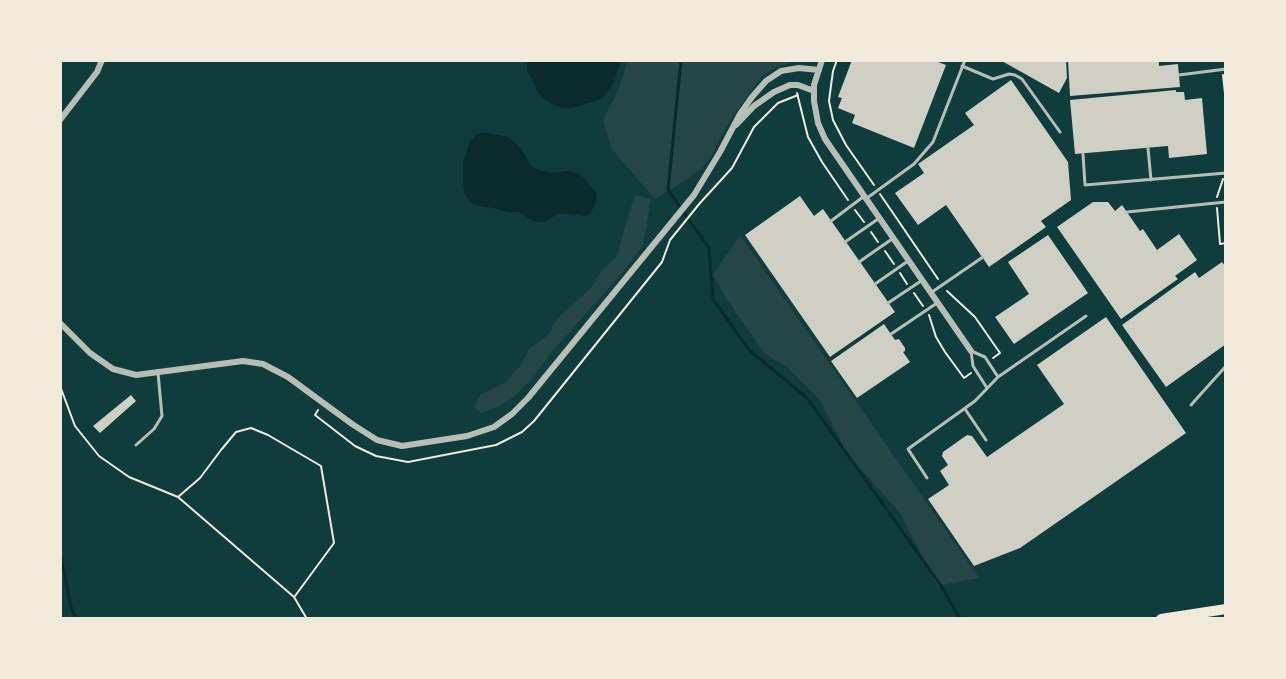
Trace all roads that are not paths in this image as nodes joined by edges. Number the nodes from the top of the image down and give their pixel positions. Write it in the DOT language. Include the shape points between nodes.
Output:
graph roads {
  1 [pos="102,60"];
  2 [pos="822,60"];
  3 [pos="965,60"];
  4 [pos="962,66"];
  5 [pos="1224,69"];
  6 [pos="819,70"];
  7 [pos="1179,75"];
  8 [pos="814,91"];
  9 [pos="60,120"];
  10 [pos="1060,132"];
  11 [pos="730,133"];
  12 [pos="1148,148"];
  13 [pos="1083,154"];
  14 [pos="1226,173"];
  15 [pos="1151,180"];
  16 [pos="864,198"];
  17 [pos="1226,202"];
  18 [pos="1127,212"];
  19 [pos="879,218"];
  20 [pos="831,221"];
  21 [pos="893,238"];
  22 [pos="845,242"];
  23 [pos="982,257"];
  24 [pos="908,261"];
  25 [pos="859,262"];
  26 [pos="922,280"];
  27 [pos="874,284"];
  28 [pos="931,293"];
  29 [pos="888,303"];
  30 [pos="937,303"];
  31 [pos="1086,316"];
  32 [pos="60,323"];
  33 [pos="891,334"];
  34 [pos="971,351"];
  35 [pos="1226,366"];
  36 [pos="158,373"];
  37 [pos="998,376"];
  38 [pos="987,388"];
  39 [pos="1191,405"];
  40 [pos="965,408"];
  41 [pos="986,440"];
  42 [pos="136,445"];
  43 [pos="927,478"];
  44 [pos="1226,609"];
  45 [pos="1161,619"];
  1 -- 9 [label="street"];
  2 -- 6 [label="street"];
  3 -- 4 [label="lane"];
  4 -- 10 [label="lane" via="993,79 1009,74 1022,79"];
  4 -- 16 [label="lane" via="933,142 914,164"];
  5 -- 7 [label="lane"];
  6 -- 8 [label="street"];
  6 -- 11 [label="street" via="781,71 766,81"];
  8 -- 11 [label="street" via="798,85 774,92 754,106"];
  8 -- 16 [label="street" via="822,134"];
  11 -- 36 [label="street" via="694,195 664,234 528,398 494,427 467,436 402,446 377,440 288,376 263,364 243,361"];
  12 -- 15 [label="lane"];
  13 -- 15 [label="lane" via="1085,185"];
  14 -- 15 [label="lane"];
  16 -- 19 [label="street"];
  16 -- 20 [label="lane"];
  17 -- 18 [label="lane"];
  19 -- 21 [label="street"];
  19 -- 22 [label="lane"];
  21 -- 24 [label="street"];
  21 -- 25 [label="lane"];
  23 -- 28 [label="lane"];
  24 -- 26 [label="street"];
  24 -- 27 [label="lane"];
  26 -- 28 [label="street"];
  26 -- 29 [label="lane"];
  28 -- 30 [label="street"];
  30 -- 33 [label="lane"];
  30 -- 34 [label="street"];
  31 -- 37 [label="lane"];
  32 -- 36 [label="street" via="113,369 136,375"];
  34 -- 37 [label="lane" via="985,357"];
  34 -- 38 [label="lane" via="973,366"];
  35 -- 39 [label="lane"];
  36 -- 42 [label="lane" via="162,416"];
  37 -- 38 [label="lane"];
  38 -- 40 [label="lane"];
  40 -- 41 [label="lane"];
  40 -- 43 [label="lane" via="908,449"];
  44 -- 45 [label="highway"];
}
